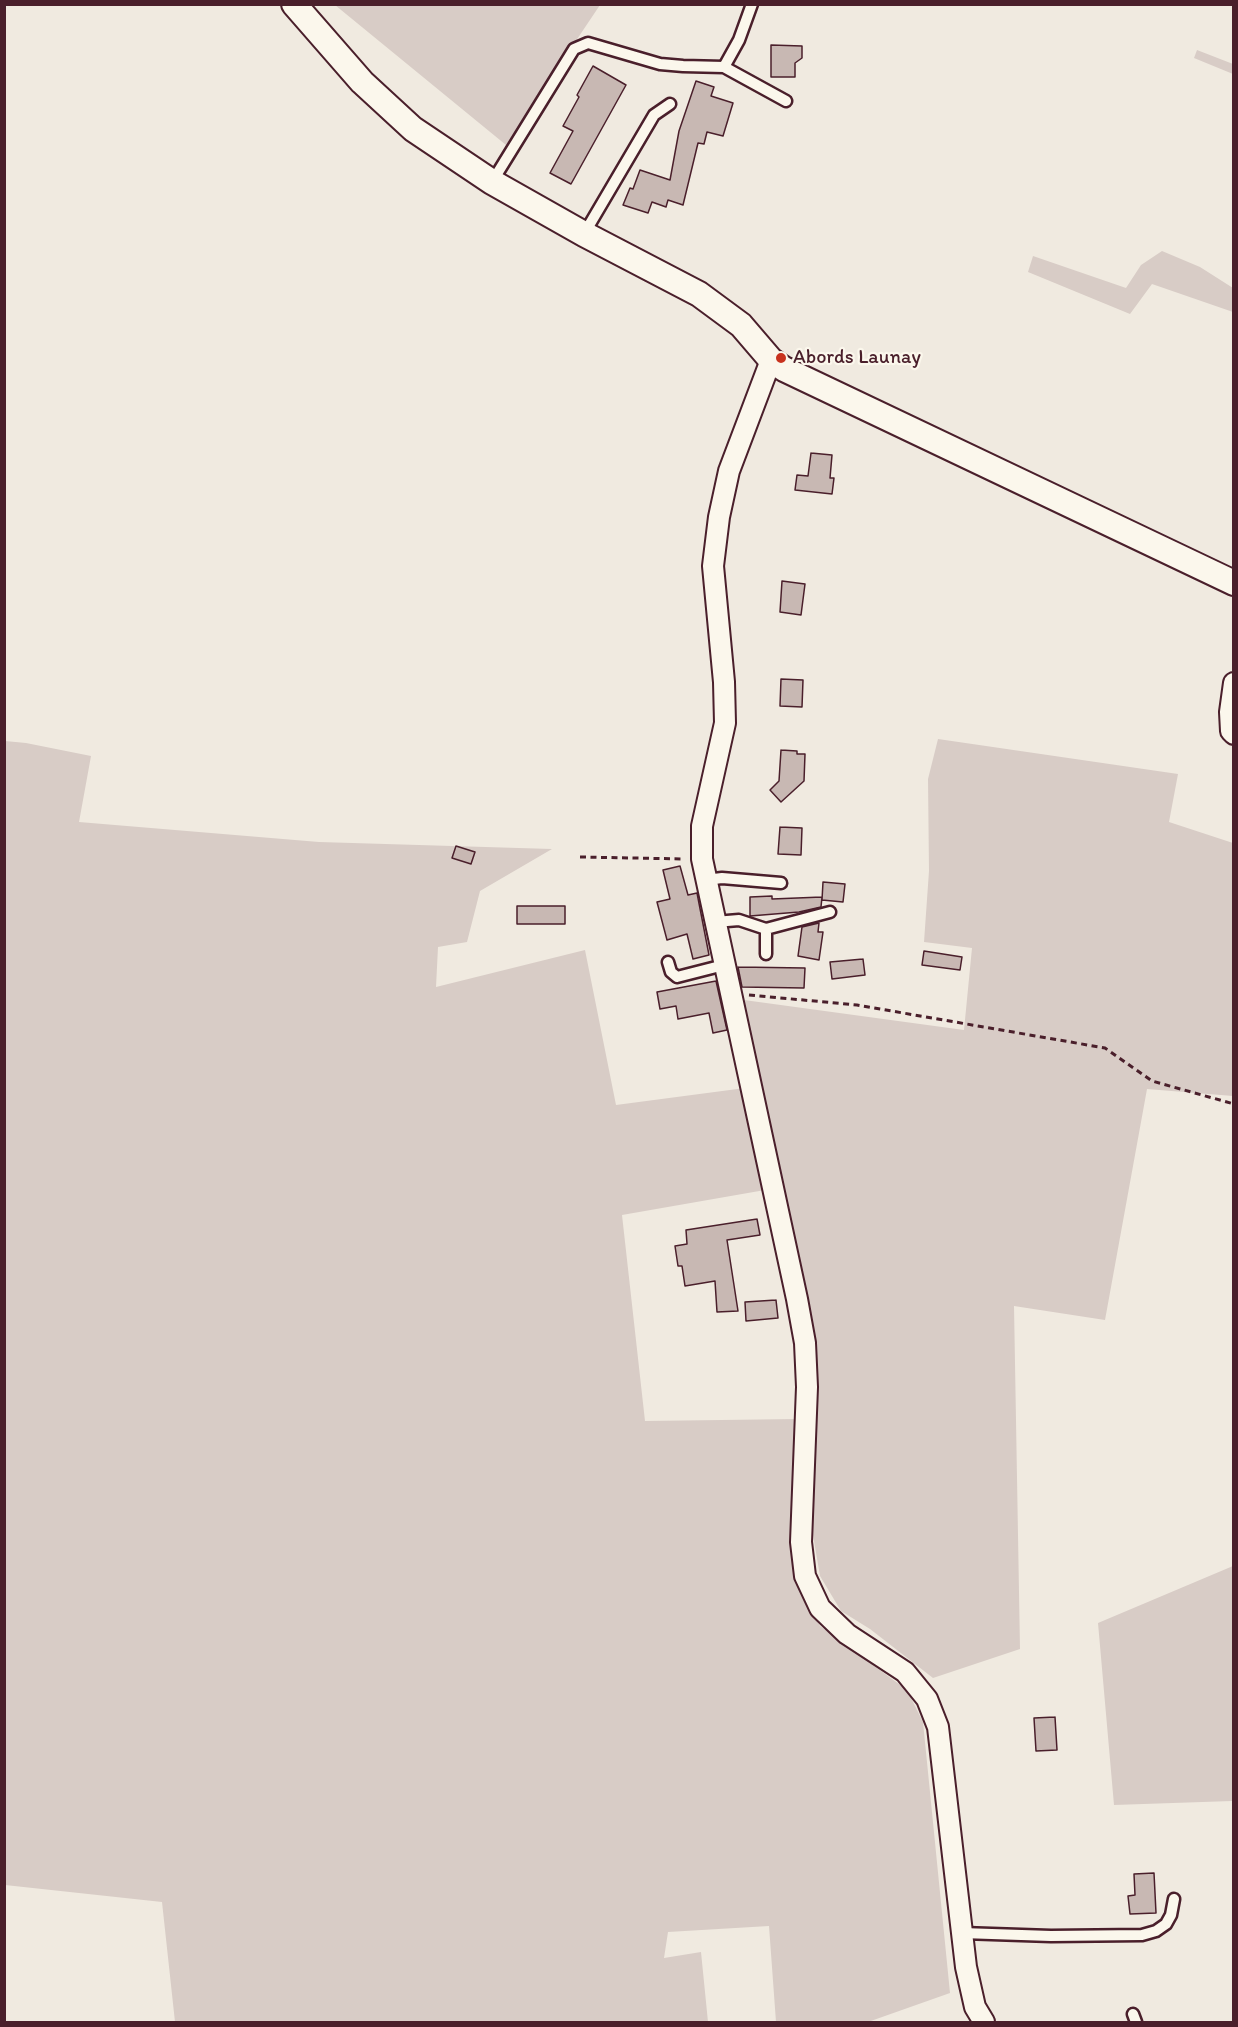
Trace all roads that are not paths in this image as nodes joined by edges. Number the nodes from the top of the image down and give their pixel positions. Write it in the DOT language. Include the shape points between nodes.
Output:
graph roads {
  1 [pos="294,4"];
  2 [pos="752,4"];
  3 [pos="724,67"];
  4 [pos="786,101"];
  5 [pos="670,104"];
  6 [pos="492,182"];
  7 [pos="584,234"];
  8 [pos="771,360"];
  9 [pos="1233,583"];
  10 [pos="1233,684"];
  11 [pos="1233,734"];
  12 [pos="706,880"];
  13 [pos="781,883"];
  14 [pos="830,912"];
  15 [pos="715,922"];
  16 [pos="766,929"];
  17 [pos="766,954"];
  18 [pos="668,962"];
  19 [pos="724,965"];
  20 [pos="1174,1899"];
  21 [pos="962,1933"];
  22 [pos="984,2022"];
  1 -- 6 [label="street" via="362,82 413,129"];
  2 -- 3 [label="lane" via="740,40"];
  3 -- 4 [label="lane"];
  3 -- 6 [label="lane" via="660,64 588,43 574,49"];
  5 -- 7 [label="lane" via="654,114"];
  6 -- 7 [label="street"];
  7 -- 8 [label="street" via="699,294 741,325"];
  8 -- 9 [label="street"];
  8 -- 12 [label="street" via="729,471 719,517 713,566 725,723 702,826"];
  10 -- 11 [label="street"];
  12 -- 13 [label="lane"];
  12 -- 15 [label="street"];
  14 -- 16 [label="lane"];
  15 -- 16 [label="lane" via="739,920"];
  15 -- 19 [label="street"];
  16 -- 17 [label="lane"];
  18 -- 19 [label="lane" via="677,977"];
  19 -- 21 [label="street" via="805,1343 801,1542 805,1576 820,1608 847,1634 905,1672 927,1699 938,1726"];
  20 -- 21 [label="lane" via="1166,1924 1142,1935"];
  21 -- 22 [label="street" via="975,2007"];
}
